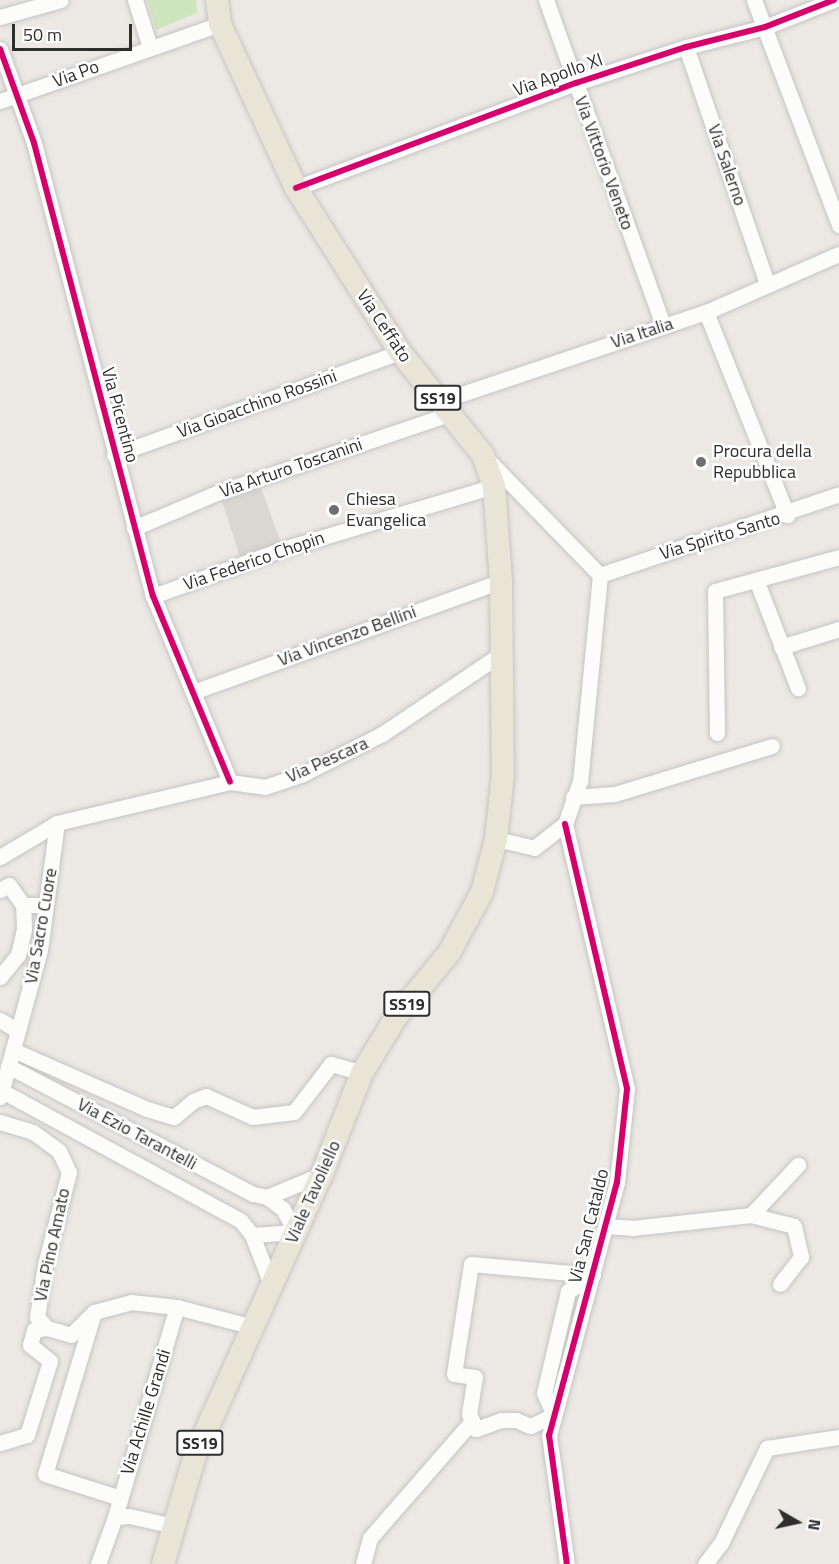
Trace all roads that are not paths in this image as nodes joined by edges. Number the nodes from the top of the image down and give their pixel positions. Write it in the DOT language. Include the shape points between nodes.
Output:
graph roads {
  1 [pos="61,0"];
  2 [pos="135,0"];
  3 [pos="217,0"];
  4 [pos="546,0"];
  5 [pos="754,0"];
  6 [pos="834,0"];
  7 [pos="0,17"];
  8 [pos="220,24"];
  9 [pos="765,27"];
  10 [pos="686,46"];
  11 [pos="150,47"];
  12 [pos="0,49"];
  13 [pos="576,83"];
  14 [pos="17,95"];
  15 [pos="0,101"];
  16 [pos="296,188"];
  17 [pos="839,225"];
  18 [pos="839,254"];
  19 [pos="767,283"];
  20 [pos="706,312"];
  21 [pos="663,325"];
  22 [pos="400,352"];
  23 [pos="446,408"];
  24 [pos="114,455"];
  25 [pos="483,455"];
  26 [pos="494,486"];
  27 [pos="839,494"];
  28 [pos="787,515"];
  29 [pos="134,528"];
  30 [pos="839,557"];
  31 [pos="600,575"];
  32 [pos="501,581"];
  33 [pos="757,582"];
  34 [pos="153,596"];
  35 [pos="839,629"];
  36 [pos="781,647"];
  37 [pos="501,654"];
  38 [pos="798,688"];
  39 [pos="193,692"];
  40 [pos="717,734"];
  41 [pos="772,746"];
  42 [pos="230,782"];
  43 [pos="573,797"];
  44 [pos="57,823"];
  45 [pos="565,824"];
  46 [pos="495,839"];
  47 [pos="0,857"];
  48 [pos="0,890"];
  49 [pos="23,904"];
  50 [pos="46,905"];
  51 [pos="0,977"];
  52 [pos="0,1020"];
  53 [pos="18,1031"];
  54 [pos="13,1050"];
  55 [pos="8,1066"];
  56 [pos="362,1073"];
  57 [pos="1,1094"];
  58 [pos="0,1122"];
  59 [pos="798,1165"];
  60 [pos="322,1174"];
  61 [pos="267,1197"];
  62 [pos="751,1215"];
  63 [pos="606,1226"];
  64 [pos="295,1232"];
  65 [pos="252,1235"];
  66 [pos="593,1275"];
  67 [pos="272,1284"];
  68 [pos="780,1284"];
  69 [pos="177,1307"];
  70 [pos="94,1312"];
  71 [pos="253,1327"];
  72 [pos="47,1328"];
  73 [pos="554,1415"];
  74 [pos="472,1420"];
  75 [pos="839,1437"];
  76 [pos="0,1443"];
  77 [pos="120,1498"];
  78 [pos="115,1517"];
  79 [pos="174,1526"];
  80 [pos="98,1564"];
  81 [pos="163,1564"];
  82 [pos="363,1564"];
  83 [pos="567,1564"];
  84 [pos="705,1564"];
  1 -- 7 [label="street"];
  2 -- 11 [label="street"];
  3 -- 8 [label="main road, Via Ceffato / SS19"];
  4 -- 13 [label="street, Via Vittorio Veneto"];
  5 -- 9 [label="street"];
  6 -- 9 [label="street, Via Apollo XI"];
  8 -- 11 [label="street, Via Po"];
  8 -- 16 [label="main road, Via Ceffato / SS19"];
  9 -- 10 [label="street, Via Apollo XI"];
  9 -- 17 [label="street"];
  10 -- 13 [label="street, Via Apollo XI"];
  10 -- 19 [label="street, Via Salerno"];
  11 -- 14 [label="street, Via Po"];
  12 -- 14 [label="street, Via Picentino"];
  13 -- 16 [label="street, Via Apollo XI"];
  13 -- 21 [label="street, Via Vittorio Veneto"];
  14 -- 15 [label="street, Via Po"];
  14 -- 24 [label="street, Via Picentino" via="34,144"];
  16 -- 22 [label="main road, Via Ceffato / SS19"];
  18 -- 19 [label="street, Via Italia"];
  19 -- 20 [label="street, Via Italia"];
  20 -- 21 [label="street, Via Italia"];
  20 -- 28 [label="street"];
  21 -- 23 [label="street, Via Italia"];
  22 -- 23 [label="main road, Via Ceffato / SS19"];
  22 -- 24 [label="street, Via Gioacchino Rossini"];
  23 -- 25 [label="main road, Via Ceffato / SS19"];
  23 -- 29 [label="street, Via Arturo Toscanini" via="219,492"];
  24 -- 29 [label="street, Via Picentino"];
  25 -- 26 [label="main road, Via Ceffato / SS19"];
  25 -- 31 [label="street"];
  26 -- 32 [label="main road, Via Ceffato / SS19"];
  26 -- 34 [label="street, Via Federico Chopin" via="283,549"];
  27 -- 28 [label="street, Via Spirito Santo"];
  28 -- 31 [label="street, Via Spirito Santo"];
  29 -- 34 [label="street, Via Picentino"];
  30 -- 33 [label="street"];
  31 -- 43 [label="street" via="580,781"];
  32 -- 37 [label="main road, Via Ceffato / SS19"];
  32 -- 39 [label="street, Via Vincenzo Bellini"];
  33 -- 36 [label="street"];
  33 -- 40 [label="street" via="715,591"];
  34 -- 39 [label="street, Via Picentino"];
  35 -- 36 [label="street"];
  36 -- 38 [label="street"];
  37 -- 42 [label="street, Via Pescara" via="382,734 318,767 266,787"];
  37 -- 46 [label="main road, Via Ceffato / SS19" via="503,775"];
  39 -- 42 [label="street, Via Picentino"];
  41 -- 43 [label="street" via="615,794"];
  42 -- 44 [label="street, Via Pescara"];
  43 -- 45 [label="street"];
  44 -- 47 [label="street, Via Pescara"];
  44 -- 50 [label="street, Via Sacro Cuore"];
  45 -- 46 [label="street" via="534,848"];
  45 -- 63 [label="street, Via San Cataldo" via="627,1089 617,1182"];
  46 -- 56 [label="main road, Viale Tavoliello / SS19" via="482,892 449,953 396,1017"];
  48 -- 49 [label="street" via="9,885"];
  49 -- 50 [label="street"];
  49 -- 51 [label="street" via="24,929 18,955"];
  50 -- 53 [label="street, Via Sacro Cuore" via="40,950"];
  52 -- 53 [label="street"];
  53 -- 54 [label="street, Via Sacro Cuore"];
  54 -- 55 [label="street, Via Sacro Cuore"];
  54 -- 56 [label="street" via="174,1117 206,1096 253,1117 294,1112 331,1064"];
  55 -- 57 [label="street, Via Sacro Cuore"];
  55 -- 61 [label="street, Via Ezio Tarantelli" via="253,1194"];
  56 -- 60 [label="main road, Viale Tavoliello / SS19"];
  57 -- 65 [label="street, Via Ezio Tarantelli" via="241,1221"];
  58 -- 72 [label="street, Via Pino Amato" via="33,1132 59,1150 69,1172 45,1265 37,1317"];
  59 -- 62 [label="street"];
  60 -- 61 [label="street"];
  60 -- 64 [label="main road, Viale Tavoliello / SS19"];
  61 -- 64 [label="street, Via Ezio Tarantelli" via="283,1209"];
  62 -- 63 [label="street" via="632,1228"];
  62 -- 68 [label="street" via="794,1226 801,1257"];
  63 -- 66 [label="street, Via San Cataldo"];
  64 -- 65 [label="street"];
  64 -- 67 [label="main road, Viale Tavoliello / SS19"];
  65 -- 67 [label="street, Via Ezio Tarantelli"];
  66 -- 73 [label="street, Via San Cataldo"];
  66 -- 74 [label="street" via="471,1264 454,1374 475,1377 469,1414"];
  67 -- 71 [label="main road, Viale Tavoliello / SS19"];
  69 -- 70 [label="street, Via Pino Amato" via="131,1302"];
  69 -- 71 [label="street, Via Pino Amato"];
  69 -- 77 [label="street, Via Achille Grandi"];
  70 -- 72 [label="street, Via Pino Amato" via="71,1335"];
  70 -- 77 [label="street" via="45,1474"];
  71 -- 79 [label="main road, Viale Tavoliello / SS19" via="195,1455"];
  72 -- 76 [label="street" via="34,1330 30,1345 50,1361 27,1436"];
  73 -- 74 [label="street" via="530,1426 516,1419 476,1429"];
  73 -- 83 [label="street, Via San Cataldo" via="549,1435"];
  74 -- 82 [label="street" via="370,1538"];
  75 -- 84 [label="street" via="767,1448 722,1544"];
  77 -- 78 [label="street, Via Achille Grandi"];
  78 -- 79 [label="street" via="129,1516"];
  78 -- 80 [label="street, Via Achille Grandi"];
  79 -- 81 [label="main road, Viale Tavoliello / SS19"];
}
